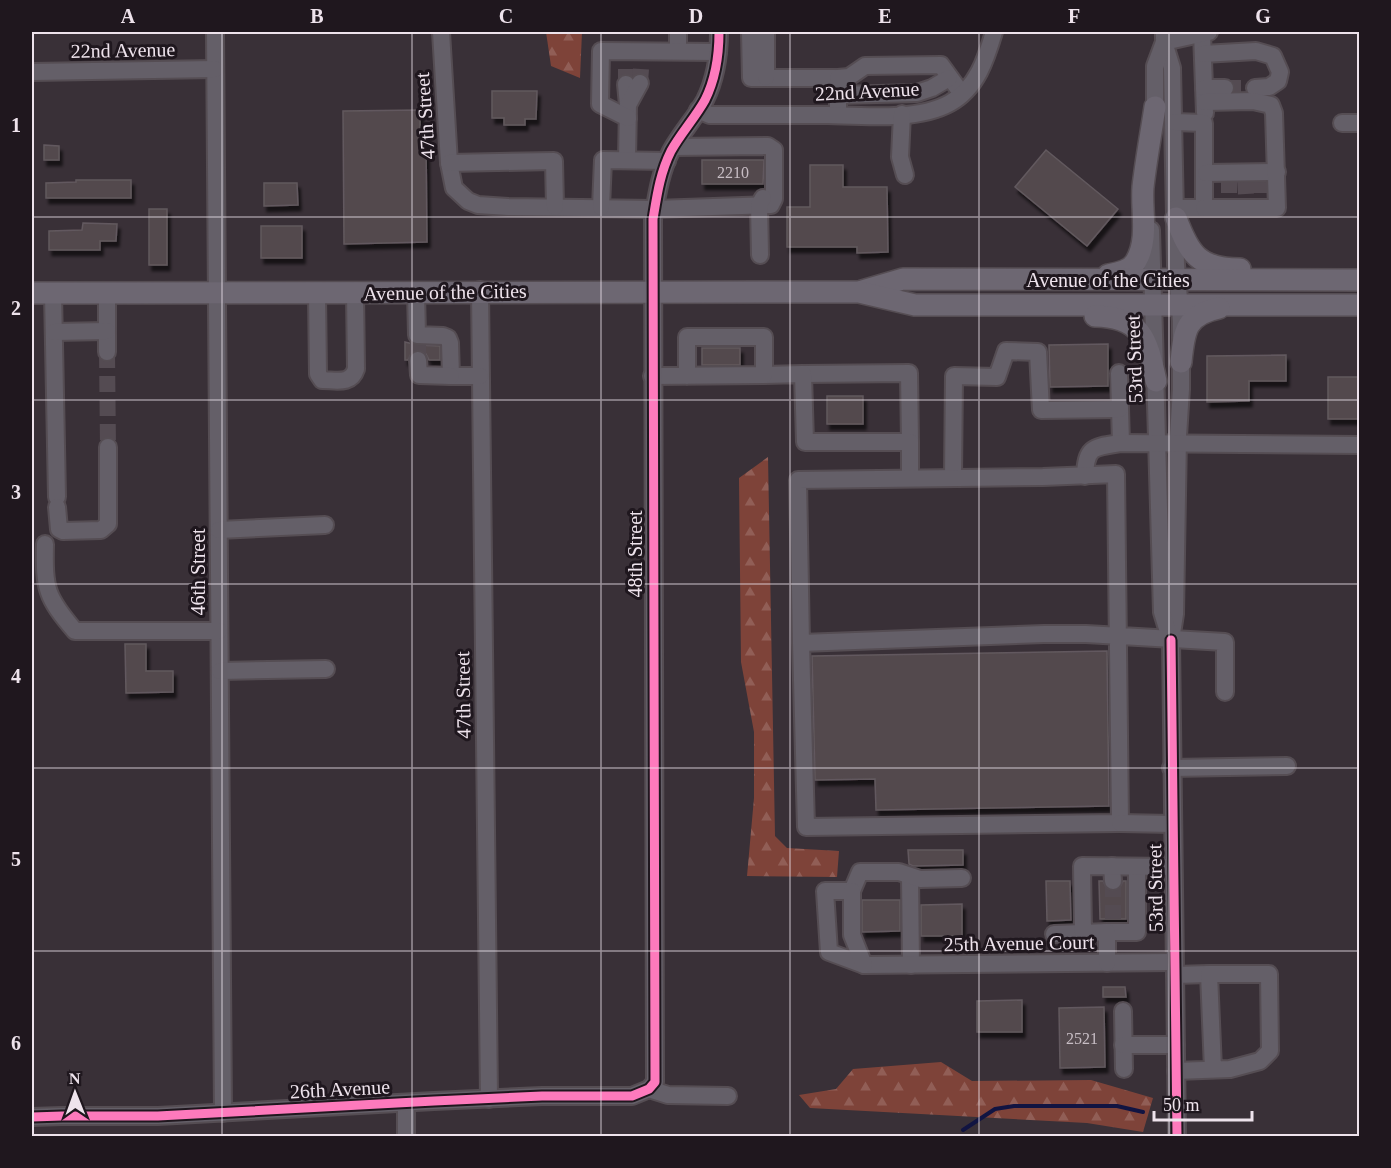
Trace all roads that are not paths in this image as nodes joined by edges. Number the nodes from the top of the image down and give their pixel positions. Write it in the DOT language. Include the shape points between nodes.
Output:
graph roads {
  1 [pos="215,32"];
  2 [pos="441,32"];
  3 [pos="678,32"];
  4 [pos="719,32"];
  5 [pos="750,32"];
  6 [pos="766,32"];
  7 [pos="994,32"];
  8 [pos="1206,32"];
  9 [pos="1164,37"];
  10 [pos="624,51"];
  11 [pos="678,51"];
  12 [pos="718,51"];
  13 [pos="1203,54"];
  14 [pos="215,69"];
  15 [pos="32,72"];
  16 [pos="629,76"];
  17 [pos="843,77"];
  18 [pos="766,78"];
  19 [pos="949,78"];
  20 [pos="1224,88"];
  21 [pos="1255,88"];
  22 [pos="962,94"];
  23 [pos="838,95"];
  24 [pos="1204,95"];
  25 [pos="1155,107"];
  26 [pos="698,110"];
  27 [pos="628,111"];
  28 [pos="902,114"];
  29 [pos="838,115"];
  30 [pos="1174,122"];
  31 [pos="1204,123"];
  32 [pos="1342,123"];
  33 [pos="1359,123"];
  34 [pos="670,154"];
  35 [pos="627,159"];
  36 [pos="449,163"];
  37 [pos="1206,172"];
  38 [pos="1277,172"];
  39 [pos="905,175"];
  40 [pos="1245,188"];
  41 [pos="759,205"];
  42 [pos="555,207"];
  43 [pos="601,207"];
  44 [pos="1204,208"];
  45 [pos="655,209"];
  46 [pos="1176,213"];
  47 [pos="760,255"];
  48 [pos="1089,279"];
  49 [pos="1359,279"];
  50 [pos="1152,280"];
  51 [pos="1177,280"];
  52 [pos="480,290"];
  53 [pos="653,290"];
  54 [pos="416,292"];
  55 [pos="859,292"];
  56 [pos="32,293"];
  57 [pos="53,293"];
  58 [pos="107,293"];
  59 [pos="216,293"];
  60 [pos="355,293"];
  61 [pos="317,294"];
  62 [pos="915,304"];
  63 [pos="1153,305"];
  64 [pos="1179,305"];
  65 [pos="1235,305"];
  66 [pos="1359,305"];
  67 [pos="107,331"];
  68 [pos="54,332"];
  69 [pos="107,352"];
  70 [pos="418,360"];
  71 [pos="1181,362"];
  72 [pos="1119,373"];
  73 [pos="803,374"];
  74 [pos="765,375"];
  75 [pos="451,376"];
  76 [pos="480,376"];
  77 [pos="652,376"];
  78 [pos="687,376"];
  79 [pos="1156,381"];
  80 [pos="1120,409"];
  81 [pos="910,442"];
  82 [pos="1121,443"];
  83 [pos="1157,444"];
  84 [pos="1178,445"];
  85 [pos="1359,445"];
  86 [pos="108,447"];
  87 [pos="1085,476"];
  88 [pos="910,478"];
  89 [pos="953,478"];
  90 [pos="325,525"];
  91 [pos="219,530"];
  92 [pos="45,544"];
  93 [pos="219,631"];
  94 [pos="1119,637"];
  95 [pos="1171,640"];
  96 [pos="801,643"];
  97 [pos="326,669"];
  98 [pos="220,671"];
  99 [pos="1225,692"];
  100 [pos="1287,766"];
  101 [pos="1171,768"];
  102 [pos="1120,823"];
  103 [pos="1173,824"];
  104 [pos="1137,867"];
  105 [pos="1173,867"];
  106 [pos="910,877"];
  107 [pos="962,878"];
  108 [pos="852,891"];
  109 [pos="1111,928"];
  110 [pos="1083,933"];
  111 [pos="1054,934"];
  112 [pos="1107,963"];
  113 [pos="864,964"];
  114 [pos="911,965"];
  115 [pos="1174,969"];
  116 [pos="1209,974"];
  117 [pos="1123,1011"];
  118 [pos="1124,1045"];
  119 [pos="1176,1045"];
  120 [pos="1124,1069"];
  121 [pos="1213,1069"];
  122 [pos="1176,1071"];
  123 [pos="648,1089"];
  124 [pos="728,1096"];
  125 [pos="489,1099"];
  126 [pos="406,1104"];
  127 [pos="223,1113"];
  128 [pos="32,1118"];
  129 [pos="406,1137"];
  130 [pos="1177,1137"];
  1 -- 14 [label="street, 46th Street"];
  2 -- 36 [label="street, 47th Street"];
  3 -- 11 [label="street"];
  4 -- 12 [label="street, 48th Street"];
  5 -- 18 [label="street" via="751,78"];
  6 -- 18 [label="street"];
  7 -- 22 [label="street, 22nd Avenue" via="978,77"];
  8 -- 9 [label="street"];
  8 -- 13 [label="street"];
  9 -- 25 [label="street, 53rd Street" via="1155,66"];
  9 -- 30 [label="street, 53rd Street" via="1172,68"];
  10 -- 11 [label="street"];
  10 -- 16 [label="street"];
  10 -- 16 [label="street"];
  10 -- 27 [label="street" via="600,104"];
  11 -- 12 [label="street"];
  12 -- 26 [label="street, 48th Street" via="706,98"];
  13 -- 21 [label="street" via="1256,51 1273,56 1280,72 1278,81 1269,87"];
  13 -- 24 [label="street"];
  14 -- 15 [label="street, 22nd Avenue"];
  14 -- 59 [label="street, 46th Street"];
  16 -- 27 [label="street"];
  17 -- 18 [label="street"];
  17 -- 19 [label="street" via="865,66 941,65"];
  17 -- 23 [label="street"];
  19 -- 22 [label="street"];
  19 -- 23 [label="street" via="917,93"];
  20 -- 24 [label="street"];
  22 -- 28 [label="street, 22nd Avenue" via="949,104"];
  23 -- 29 [label="street"];
  24 -- 31 [label="street"];
  24 -- 38 [label="street" via="1271,105"];
  25 -- 48 [label="main road" via="1143,189 1140,254 1127,269"];
  25 -- 50 [label="street, 53rd Street"];
  26 -- 29 [label="street, 22nd Avenue" via="710,115"];
  26 -- 34 [label="street, 48th Street"];
  27 -- 35 [label="street"];
  28 -- 29 [label="street, 22nd Avenue"];
  28 -- 39 [label="street" via="900,157"];
  30 -- 31 [label="street"];
  30 -- 46 [label="street, 53rd Street"];
  31 -- 37 [label="street"];
  32 -- 33 [label="street"];
  34 -- 35 [label="street"];
  34 -- 41 [label="street" via="702,147 768,146 774,150 774,199 771,205"];
  34 -- 45 [label="street, 48th Street" via="660,179"];
  35 -- 43 [label="street" via="603,160"];
  36 -- 42 [label="street, 47th Street" via="454,188 468,201 478,205"];
  36 -- 42 [label="street" via="554,161"];
  37 -- 40 [label="street"];
  37 -- 44 [label="street"];
  38 -- 40 [label="street"];
  38 -- 40 [label="street" via="1277,208"];
  40 -- 44 [label="street"];
  41 -- 45 [label="street"];
  41 -- 47 [label="street"];
  42 -- 43 [label="street"];
  43 -- 45 [label="street"];
  44 -- 46 [label="street"];
  45 -- 53 [label="street, 48th Street"];
  46 -- 49 [label="main road" via="1185,242 1205,263 1217,267 1323,270"];
  46 -- 51 [label="street, 53rd Street"];
  48 -- 50 [label="main road, Avenue of the Cities"];
  48 -- 55 [label="main road, Avenue of the Cities" via="903,279"];
  49 -- 51 [label="main road, Avenue of the Cities"];
  50 -- 51 [label="main road, Avenue of the Cities"];
  50 -- 63 [label="street, 53rd Street"];
  51 -- 64 [label="street, 53rd Street"];
  52 -- 53 [label="main road, Avenue of the Cities"];
  52 -- 54 [label="main road, Avenue of the Cities"];
  52 -- 76 [label="street, 47th Street"];
  53 -- 55 [label="main road, Avenue of the Cities"];
  53 -- 77 [label="street, 48th Street"];
  54 -- 60 [label="main road, Avenue of the Cities"];
  54 -- 75 [label="street" via="417,338 448,338"];
  55 -- 62 [label="main road, Avenue of the Cities"];
  56 -- 57 [label="main road, Avenue of the Cities"];
  57 -- 58 [label="main road, Avenue of the Cities"];
  57 -- 68 [label="street"];
  58 -- 59 [label="main road, Avenue of the Cities"];
  58 -- 67 [label="street"];
  59 -- 61 [label="main road, Avenue of the Cities"];
  59 -- 91 [label="street, 46th Street"];
  60 -- 61 [label="main road, Avenue of the Cities"];
  60 -- 61 [label="street" via="356,369 348,380 322,380 318,374"];
  62 -- 63 [label="main road, Avenue of the Cities"];
  62 -- 79 [label="main road" via="1006,316 1120,318 1142,334 1150,350"];
  63 -- 64 [label="main road, Avenue of the Cities"];
  63 -- 79 [label="street, 53rd Street"];
  64 -- 65 [label="main road, Avenue of the Cities"];
  64 -- 71 [label="street, 53rd Street"];
  65 -- 66 [label="main road, Avenue of the Cities"];
  65 -- 71 [label="main road" via="1206,311 1190,323"];
  67 -- 68 [label="street"];
  67 -- 69 [label="street"];
  68 -- 86 [label="street" via="59,530 106,528"];
  70 -- 75 [label="street" via="419,375"];
  71 -- 84 [label="street, 53rd Street"];
  72 -- 80 [label="street"];
  73 -- 74 [label="street"];
  73 -- 81 [label="street" via="805,442"];
  73 -- 81 [label="street" via="909,373"];
  74 -- 78 [label="street"];
  74 -- 78 [label="street" via="764,338 687,337"];
  75 -- 76 [label="street"];
  76 -- 125 [label="street, 47th Street"];
  77 -- 78 [label="street"];
  77 -- 123 [label="street, 48th Street" via="656,1071 655,1082"];
  79 -- 83 [label="street, 53rd Street"];
  80 -- 82 [label="street"];
  80 -- 89 [label="street" via="1041,410 1038,352 1006,351 997,377 954,376"];
  81 -- 88 [label="street"];
  82 -- 83 [label="street"];
  82 -- 87 [label="street" via="1095,447 1087,455"];
  83 -- 84 [label="street"];
  83 -- 95 [label="street, 53rd Street" via="1162,612"];
  84 -- 85 [label="street"];
  84 -- 95 [label="street, 53rd Street" via="1175,614"];
  87 -- 89 [label="street"];
  87 -- 94 [label="street" via="1116,474"];
  88 -- 89 [label="street"];
  88 -- 96 [label="street" via="798,480"];
  90 -- 91 [label="street"];
  91 -- 93 [label="street, 46th Street"];
  92 -- 93 [label="street" via="46,590 75,631"];
  93 -- 98 [label="street, 46th Street"];
  94 -- 95 [label="street"];
  94 -- 96 [label="street" via="1044,634"];
  94 -- 102 [label="street"];
  95 -- 99 [label="street" via="1225,642"];
  95 -- 101 [label="street, 53rd Street"];
  96 -- 102 [label="street" via="806,827"];
  97 -- 98 [label="street"];
  98 -- 127 [label="street, 46th Street"];
  100 -- 101 [label="street"];
  101 -- 103 [label="street, 53rd Street"];
  102 -- 103 [label="street"];
  103 -- 105 [label="street, 53rd Street"];
  104 -- 105 [label="street"];
  104 -- 109 [label="street" via="1137,932"];
  104 -- 110 [label="street" via="1112,874 1083,866"];
  105 -- 115 [label="street, 53rd Street"];
  106 -- 107 [label="street"];
  106 -- 108 [label="street" via="899,872 860,872"];
  106 -- 114 [label="street"];
  108 -- 113 [label="street" via="852,935"];
  108 -- 113 [label="street, 25th Avenue Court" via="825,891 829,952"];
  109 -- 110 [label="street"];
  109 -- 112 [label="street"];
  110 -- 111 [label="street"];
  112 -- 114 [label="street, 25th Avenue Court"];
  112 -- 115 [label="street, 25th Avenue Court"];
  113 -- 114 [label="street, 25th Avenue Court"];
  115 -- 116 [label="street, 25th Avenue Court"];
  115 -- 119 [label="street, 53rd Street"];
  116 -- 121 [label="street"];
  116 -- 121 [label="street, 25th Avenue Court" via="1269,974 1270,1051 1260,1061 1230,1070"];
  117 -- 118 [label="street"];
  118 -- 119 [label="street"];
  118 -- 120 [label="street"];
  119 -- 122 [label="street, 53rd Street"];
  121 -- 122 [label="street"];
  122 -- 130 [label="street, 53rd Street"];
  123 -- 124 [label="street, 26th Avenue" via="668,1095"];
  123 -- 125 [label="street, 26th Avenue" via="632,1096"];
  125 -- 126 [label="street, 26th Avenue"];
  126 -- 127 [label="street, 26th Avenue"];
  126 -- 129 [label="street"];
  127 -- 128 [label="street, 26th Avenue"];
}
